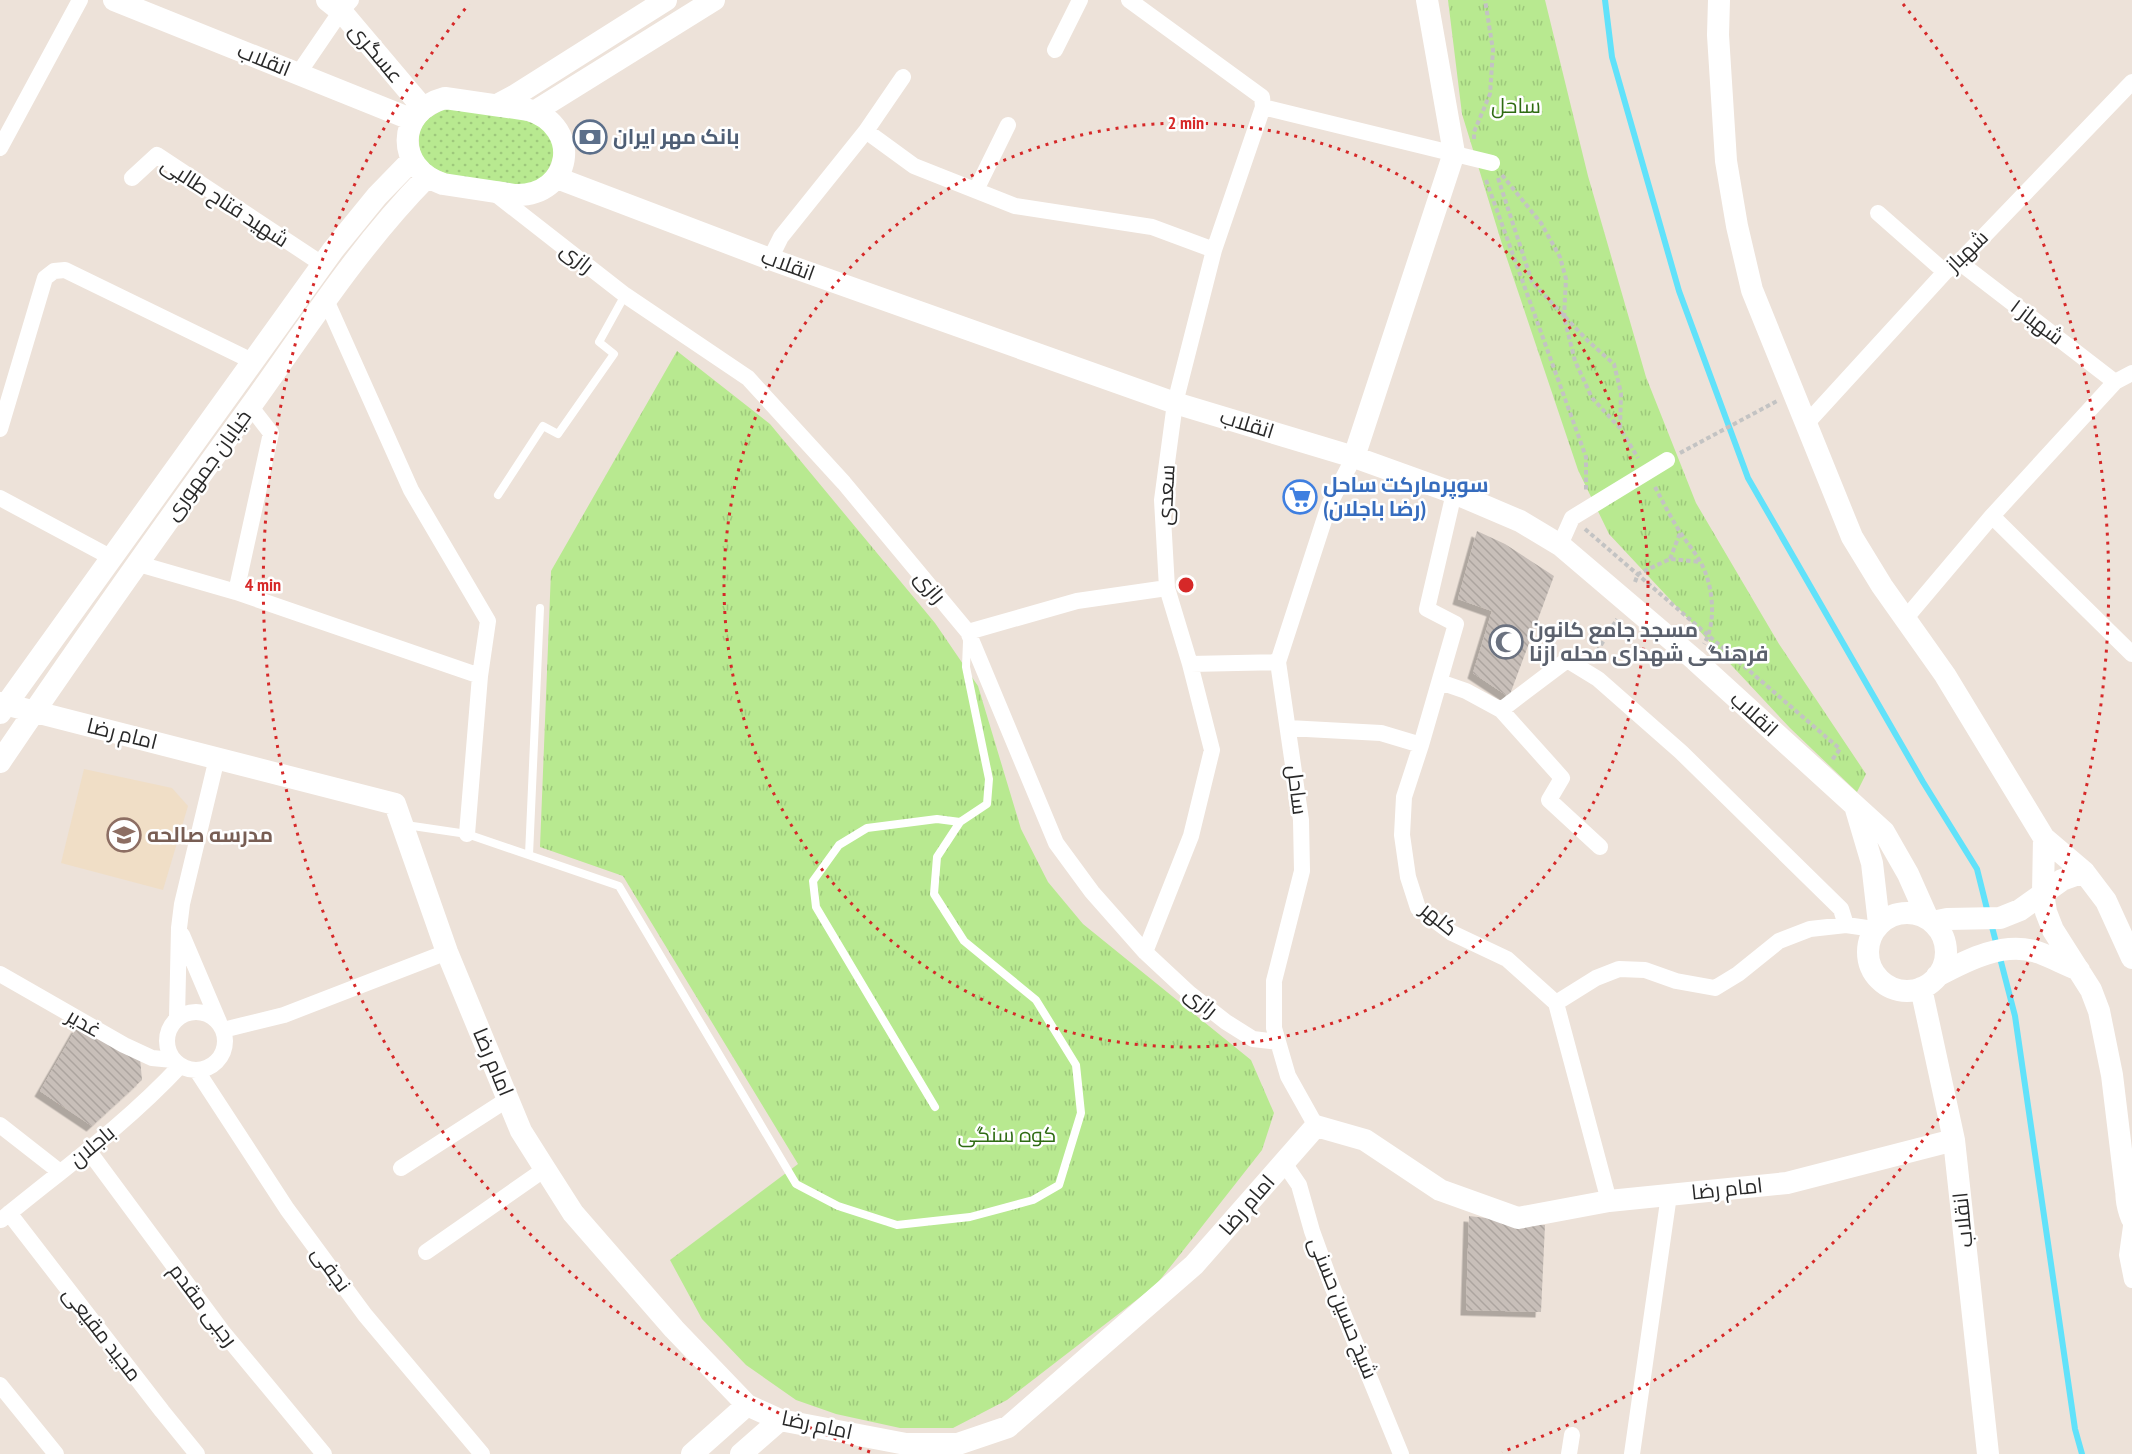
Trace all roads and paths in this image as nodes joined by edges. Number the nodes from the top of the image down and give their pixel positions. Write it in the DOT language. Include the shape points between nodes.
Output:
graph roads {
  1 [pos="80,0"];
  2 [pos="114,0"];
  3 [pos="666,0"];
  4 [pos="714,0"];
  5 [pos="1080,0"];
  6 [pos="1130,0"];
  7 [pos="1427,0"];
  8 [pos="1485,0"];
  9 [pos="1719,0"];
  10 [pos="339,4"];
  11 [pos="1054,50"];
  12 [pos="298,74"];
  13 [pos="903,77"];
  14 [pos="2132,82"];
  15 [pos="497,105"];
  16 [pos="1263,107"];
  17 [pos="534,112"];
  18 [pos="418,114"];
  19 [pos="1008,125"];
  20 [pos="866,131"];
  21 [pos="0,148"];
  22 [pos="1465,157"];
  23 [pos="1492,163"];
  24 [pos="419,169"];
  25 [pos="132,178"];
  26 [pos="556,178"];
  27 [pos="976,190"];
  28 [pos="492,192"];
  29 [pos="1878,213"];
  30 [pos="1214,250"];
  31 [pos="770,259"];
  32 [pos="1959,262"];
  33 [pos="322,264"];
  34 [pos="1945,272"];
  35 [pos="625,295"];
  36 [pos="326,300"];
  37 [pos="1564,317"];
  38 [pos="252,361"];
  39 [pos="2132,373"];
  40 [pos="2115,382"];
  41 [pos="1175,402"];
  42 [pos="250,406"];
  43 [pos="1769,406"];
  44 [pos="1806,424"];
  45 [pos="1620,428"];
  46 [pos="0,429"];
  47 [pos="1354,457"];
  48 [pos="1666,460"];
  49 [pos="1647,472"];
  50 [pos="1454,494"];
  51 [pos="498,495"];
  52 [pos="0,498"];
  53 [pos="1579,514"];
  54 [pos="1992,516"];
  55 [pos="1680,532"];
  56 [pos="1560,545"];
  57 [pos="112,558"];
  58 [pos="1670,559"];
  59 [pos="139,564"];
  60 [pos="1167,588"];
  61 [pos="236,592"];
  62 [pos="540,608"];
  63 [pos="1905,619"];
  64 [pos="968,632"];
  65 [pos="1709,635"];
  66 [pos="2132,654"];
  67 [pos="1695,660"];
  68 [pos="1278,662"];
  69 [pos="1190,664"];
  70 [pos="480,676"];
  71 [pos="1440,682"];
  72 [pos="2,707"];
  73 [pos="1501,710"];
  74 [pos="35,712"];
  75 [pos="1288,728"];
  76 [pos="1421,745"];
  77 [pos="217,758"];
  78 [pos="0,762"];
  79 [pos="1821,775"];
  80 [pos="1856,808"];
  81 [pos="960,822"];
  82 [pos="402,825"];
  83 [pos="467,834"];
  84 [pos="2044,838"];
  85 [pos="1600,847"];
  86 [pos="528,855"];
  87 [pos="2084,872"];
  88 [pos="2040,896"];
  89 [pos="1935,920"];
  90 [pos="2125,924"];
  91 [pos="1846,925"];
  92 [pos="1877,927"];
  93 [pos="179,928"];
  94 [pos="447,952"];
  95 [pos="1145,952"];
  96 [pos="2132,958"];
  97 [pos="2080,971"];
  98 [pos="0,974"];
  99 [pos="1938,977"];
  100 [pos="1556,1003"];
  101 [pos="177,1018"];
  102 [pos="221,1027"];
  103 [pos="1278,1042"];
  104 [pos="176,1063"];
  105 [pos="197,1071"];
  106 [pos="2112,1075"];
  107 [pos="2132,1087"];
  108 [pos="508,1099"];
  109 [pos="935,1107"];
  110 [pos="0,1125"];
  111 [pos="1316,1126"];
  112 [pos="1954,1140"];
  113 [pos="88,1150"];
  114 [pos="1284,1162"];
  115 [pos="401,1168"];
  116 [pos="2132,1168"];
  117 [pos="545,1169"];
  118 [pos="60,1172"];
  119 [pos="2126,1191"];
  120 [pos="1670,1195"];
  121 [pos="1609,1201"];
  122 [pos="4,1217"];
  123 [pos="2132,1219"];
  124 [pos="426,1252"];
  125 [pos="2132,1280"];
  126 [pos="0,1385"];
  127 [pos="747,1405"];
  128 [pos="780,1420"];
  129 [pos="1572,1435"];
  130 [pos="56,1454"];
  131 [pos="198,1454"];
  132 [pos="324,1454"];
  133 [pos="482,1454"];
  134 [pos="692,1454"];
  135 [pos="741,1454"];
  136 [pos="1401,1454"];
  137 [pos="1569,1454"];
  138 [pos="1632,1454"];
  139 [pos="1988,1454"];
  1 -- 21 [label="street"];
  2 -- 12 [label="street, انقلاب"];
  3 -- 15 [label="street"];
  4 -- 17 [label="street"];
  5 -- 11 [label="street"];
  6 -- 16 [label="street" via="1262,97"];
  7 -- 22 [label="street"];
  8 -- 22 [label="path" via="1493,50 1490,94"];
  9 -- 44 [label="street" via="1726,160 1737,226 1752,290"];
  10 -- 12 [label="street"];
  10 -- 18 [label="street, عسگری"];
  12 -- 18 [label="street, انقلاب"];
  13 -- 20 [label="street"];
  14 -- 32 [label="street, شهباز"];
  15 -- 17 [label="street"];
  15 -- 18 [label="street" via="445,98 433,101"];
  16 -- 22 [label="street"];
  16 -- 30 [label="street, سعدی"];
  17 -- 26 [label="street" via="550,121 563,141 563,166"];
  18 -- 24 [label="street" via="407,140"];
  19 -- 27 [label="street"];
  20 -- 27 [label="street" via="914,166"];
  20 -- 31 [label="street" via="781,237"];
  22 -- 23 [label="street"];
  22 -- 47 [label="street"];
  22 -- 53 [label="path" via="1490,185 1587,458"];
  23 -- 37 [label="path" via="1532,282"];
  23 -- 37 [label="path" via="1541,223 1560,257 1566,279"];
  24 -- 28 [label="street" via="443,184"];
  24 -- 33 [label="street, خیابان جمهوری" via="377,196"];
  24 -- 36 [label="street, خیابان جمهوری" via="391,214"];
  25 -- 33 [label="street, شهید فتاح طالبی" via="157,155"];
  26 -- 28 [label="street" via="549,186 526,196"];
  26 -- 31 [label="street, انقلاب"];
  27 -- 30 [label="street" via="1015,206 1152,226"];
  28 -- 35 [label="street, رازی"];
  29 -- 34 [label="street"];
  30 -- 41 [label="street, سعدی"];
  31 -- 41 [label="street, انقلاب"];
  32 -- 34 [label="street, شهباز"];
  32 -- 40 [label="street, شهباز ۱"];
  33 -- 38 [label="street, خیابان جمهوری"];
  34 -- 44 [label="street, شهباز"];
  35 -- 51 [label="lane" via="599,342 614,354 558,434 543,426"];
  35 -- 64 [label="street, رازی" via="748,378 844,483"];
  36 -- 42 [label="street, خیابان جمهوری"];
  36 -- 70 [label="street" via="411,490 488,621"];
  37 -- 45 [label="path" via="1575,361 1592,398"];
  37 -- 45 [label="path" via="1614,363 1621,393"];
  38 -- 46 [label="street" via="65,270 54,271 45,278"];
  38 -- 57 [label="street, خیابان جمهوری"];
  39 -- 40 [label="street"];
  40 -- 54 [label="street"];
  41 -- 47 [label="street, انقلاب"];
  41 -- 60 [label="street, سعدی" via="1162,500"];
  42 -- 59 [label="street, خیابان جمهوری"];
  42 -- 61 [label="street" via="271,433"];
  43 -- 48 [label="path"];
  44 -- 63 [label="street" via="1852,537"];
  45 -- 49 [label="path"];
  47 -- 50 [label="street, انقلاب"];
  47 -- 68 [label="street, ساحل" via="1329,505"];
  48 -- 49 [label="street"];
  49 -- 53 [label="street"];
  49 -- 55 [label="path"];
  50 -- 56 [label="street, انقلاب" via="1520,521"];
  50 -- 71 [label="street, کلهر" via="1428,609 1456,624"];
  52 -- 57 [label="street"];
  53 -- 56 [label="street"];
  53 -- 65 [label="path"];
  54 -- 63 [label="street"];
  54 -- 66 [label="street"];
  55 -- 58 [label="path"];
  55 -- 65 [label="path" via="1707,576 1712,608"];
  56 -- 67 [label="street, انقلاب"];
  57 -- 72 [label="street, خیابان جمهوری"];
  59 -- 61 [label="street"];
  59 -- 74 [label="street, خیابان جمهوری"];
  60 -- 64 [label="street" via="1077,601"];
  60 -- 69 [label="street, سعدی"];
  61 -- 70 [label="street"];
  62 -- 86 [label="lane"];
  63 -- 84 [label="street" via="1945,675"];
  64 -- 81 [label="lane" via="966,667 989,779 987,804"];
  64 -- 95 [label="street, رازی" via="1056,843 1092,892"];
  65 -- 67 [label="path"];
  65 -- 79 [label="path" via="1840,749"];
  67 -- 79 [label="street, انقلاب"];
  68 -- 69 [label="street"];
  68 -- 75 [label="street, ساحل"];
  69 -- 95 [label="street, سعدی" via="1212,750 1191,836"];
  70 -- 83 [label="street"];
  71 -- 73 [label="street"];
  71 -- 76 [label="street, کلهر"];
  72 -- 74 [label="street, امام رضا"];
  73 -- 85 [label="street" via="1562,778 1549,800"];
  73 -- 91 [label="street" via="1567,660 1598,679 1812,879 1841,909"];
  74 -- 77 [label="street, امام رضا"];
  74 -- 78 [label="street, خیابان جمهوری"];
  75 -- 76 [label="street" via="1381,734"];
  75 -- 103 [label="street, ساحل" via="1301,820 1302,871 1274,981 1274,1028"];
  76 -- 100 [label="street, کلهر" via="1404,797 1402,835 1408,877 1418,908 1452,933 1507,959"];
  77 -- 82 [label="street, امام رضا" via="395,804"];
  77 -- 93 [label="street"];
  79 -- 80 [label="street, انقلاب"];
  80 -- 89 [label="street, انقلاب" via="1884,832"];
  80 -- 92 [label="street" via="1872,863"];
  81 -- 86 [label="lane" via="937,857 934,894 964,942 1036,1000 1076,1065 1081,1113 1059,1185 1033,1200 970,1217 897,1225 838,1206 796,1184 619,886"];
  81 -- 109 [label="lane" via="937,819 867,828 838,845 813,881 816,907"];
  82 -- 83 [label="lane"];
  82 -- 94 [label="street, امام رضا"];
  83 -- 86 [label="lane"];
  84 -- 87 [label="street"];
  84 -- 88 [label="street"];
  87 -- 88 [label="street" via="2062,880"];
  87 -- 90 [label="street"];
  88 -- 89 [label="street" via="2000,918"];
  88 -- 97 [label="street" via="2053,930"];
  89 -- 92 [label="street" via="1902,913 1890,916"];
  89 -- 99 [label="street" via="1946,954"];
  90 -- 96 [label="street"];
  91 -- 92 [label="street"];
  91 -- 100 [label="street" via="1810,929 1779,941 1715,988 1645,970 1619,969 1596,978"];
  92 -- 99 [label="street" via="1868,953 1876,976 1885,984 1909,990"];
  93 -- 101 [label="street"];
  93 -- 102 [label="street"];
  94 -- 102 [label="street" via="284,1014"];
  94 -- 108 [label="street, امام رضا"];
  95 -- 103 [label="street, رازی" via="1226,1022 1253,1039"];
  97 -- 99 [label="street" via="2038,952 2015,949 1978,956"];
  97 -- 106 [label="street" via="2099,1011"];
  98 -- 104 [label="street, غدیر" via="124,1045 152,1058"];
  99 -- 112 [label="street, انقلاب"];
  100 -- 121 [label="street"];
  101 -- 102 [label="street" via="203,1013"];
  101 -- 104 [label="street" via="166,1043"];
  102 -- 105 [label="street" via="225,1039 221,1057"];
  103 -- 111 [label="street, ساحل" via="1288,1076"];
  104 -- 105 [label="street"];
  104 -- 113 [label="street, باجلان" via="156,1091"];
  105 -- 133 [label="street, نجفی" via="287,1209 365,1315"];
  106 -- 107 [label="street" via="2123,1086"];
  106 -- 119 [label="street"];
  108 -- 115 [label="street"];
  108 -- 117 [label="street, امام رضا" via="521,1131"];
  110 -- 118 [label="street"];
  111 -- 114 [label="street, امام رضا"];
  111 -- 121 [label="street, امام رضا" via="1365,1140 1440,1190 1518,1218"];
  112 -- 120 [label="street, امام رضا" via="1787,1183"];
  112 -- 139 [label="street, انقلاب"];
  113 -- 118 [label="street, باجلان"];
  113 -- 132 [label="street, رجبی مقدم" via="222,1331"];
  114 -- 128 [label="street, امام رضا" via="1194,1265 1008,1427 958,1444 906,1444"];
  114 -- 136 [label="street, شیخ حسین حسنی" via="1299,1185 1332,1286"];
  116 -- 119 [label="street"];
  117 -- 124 [label="street"];
  117 -- 127 [label="street, امام رضا" via="573,1213 674,1329"];
  118 -- 122 [label="street, باجلان"];
  119 -- 123 [label="street"];
  120 -- 121 [label="street, امام رضا"];
  120 -- 138 [label="street"];
  122 -- 131 [label="street, مجید مقیعی"];
  123 -- 125 [label="street" via="2127,1255"];
  126 -- 130 [label="street"];
  127 -- 128 [label="street, امام رضا"];
  127 -- 134 [label="street"];
  128 -- 135 [label="street"];
  129 -- 137 [label="street"];
}
